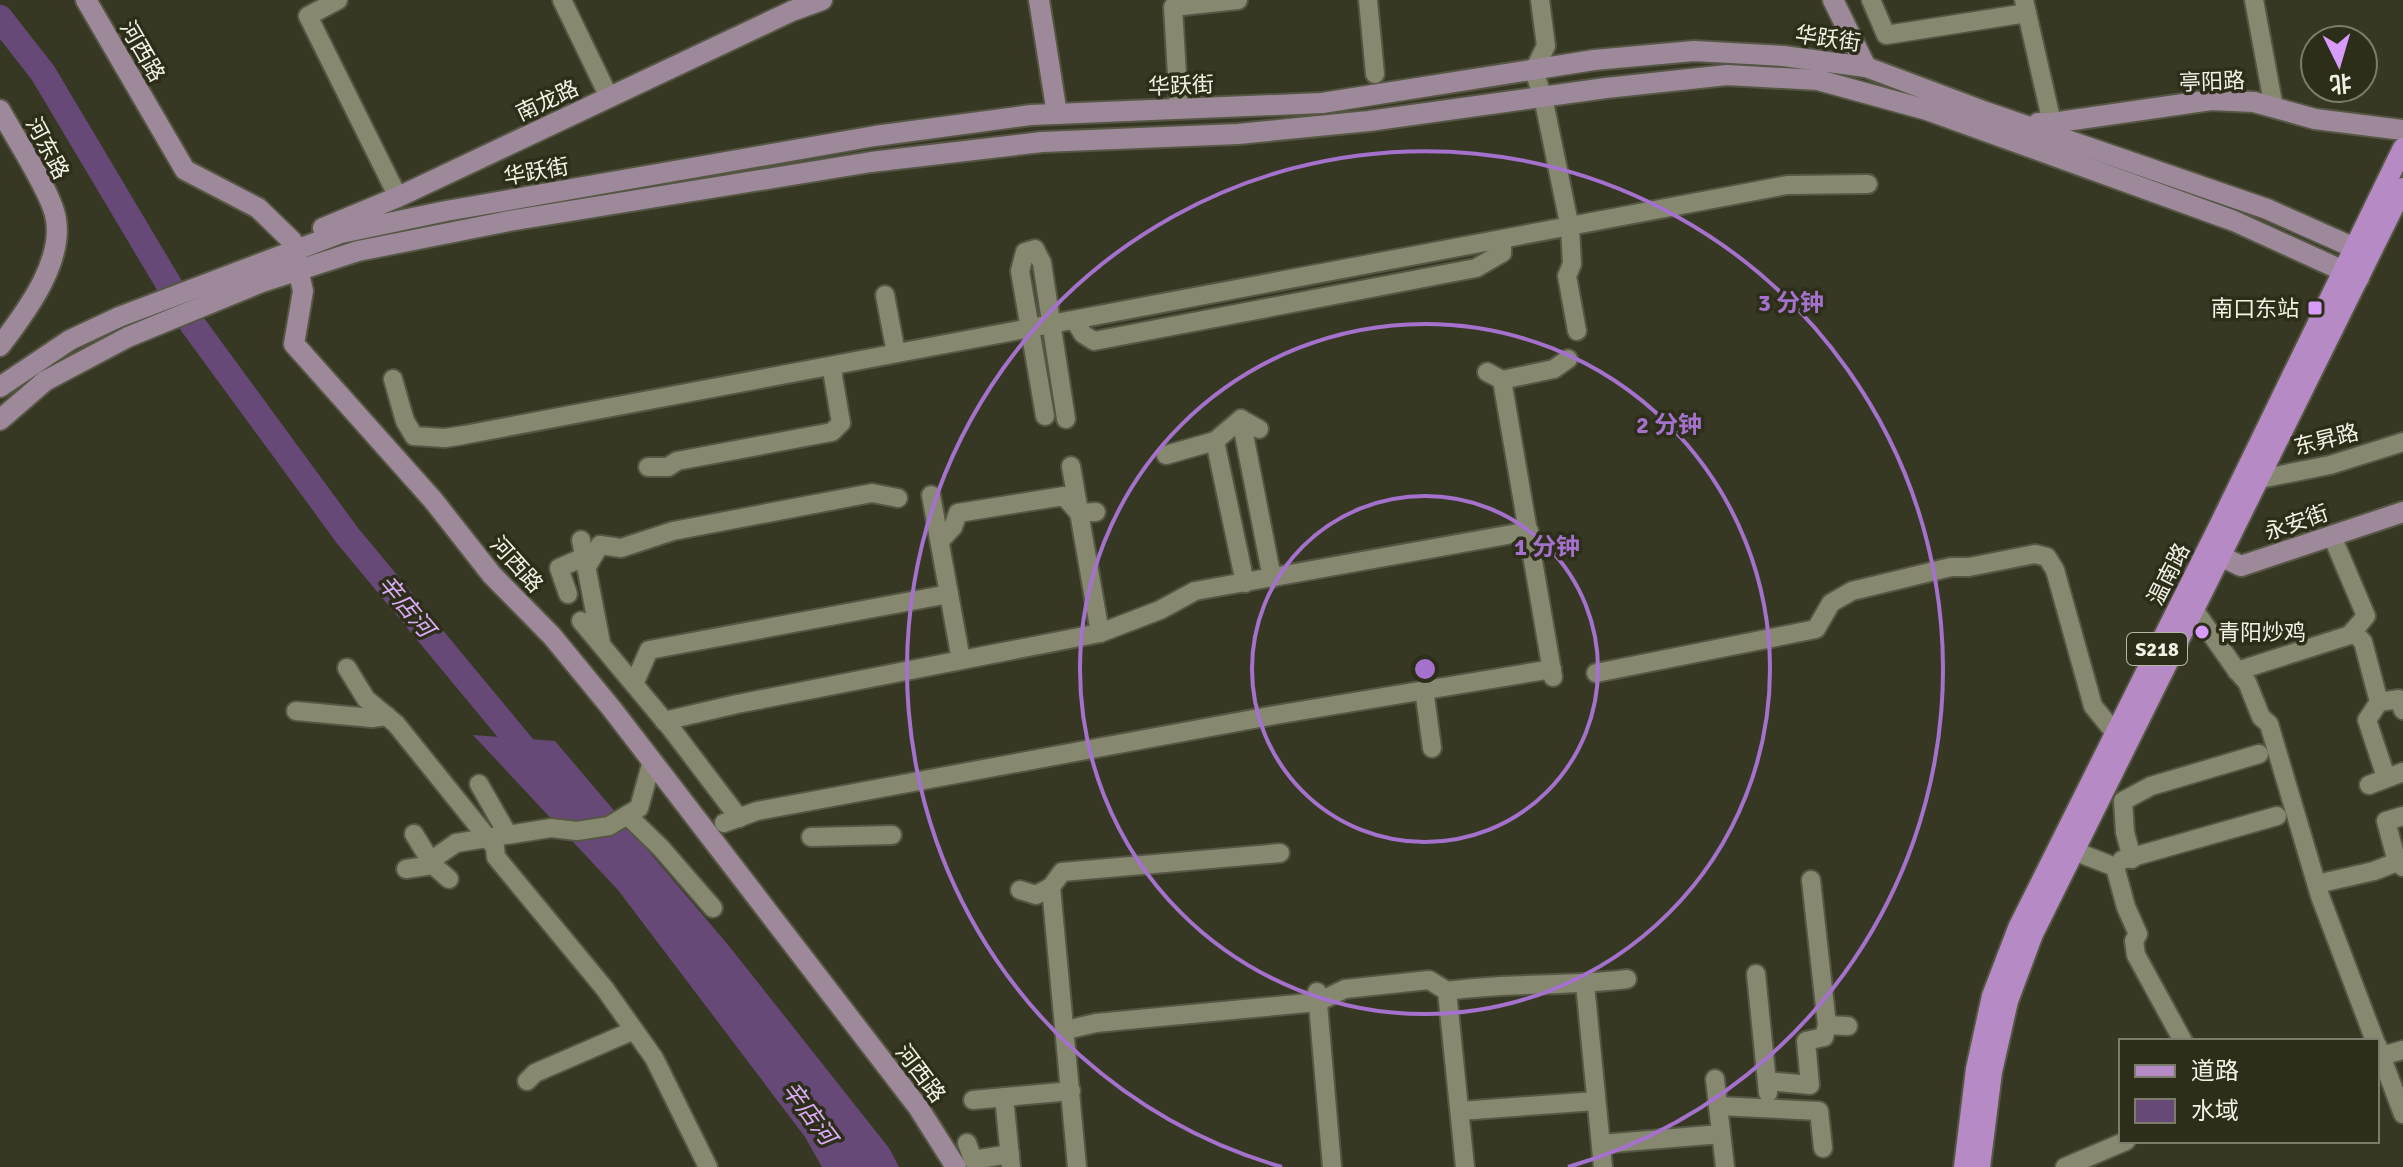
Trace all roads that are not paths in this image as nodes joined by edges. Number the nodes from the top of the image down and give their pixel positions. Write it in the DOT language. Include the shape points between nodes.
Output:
graph roads {
  1 [pos="86,0"];
  2 [pos="338,0"];
  3 [pos="562,0"];
  4 [pos="822,0"];
  5 [pos="1039,0"];
  6 [pos="1238,0"];
  7 [pos="1368,0"];
  8 [pos="1540,0"];
  9 [pos="1833,0"];
  10 [pos="1871,0"];
  11 [pos="2254,0"];
  12 [pos="2025,6"];
  13 [pos="1866,67"];
  14 [pos="1534,70"];
  15 [pos="1375,74"];
  16 [pos="609,97"];
  17 [pos="1542,97"];
  18 [pos="2274,108"];
  19 [pos="1179,109"];
  20 [pos="0,110"];
  21 [pos="1057,114"];
  22 [pos="2022,123"];
  23 [pos="2052,123"];
  24 [pos="2403,130"];
  25 [pos="2403,148"];
  26 [pos="1868,184"];
  27 [pos="2403,188"];
  28 [pos="398,197"];
  29 [pos="1570,228"];
  30 [pos="2362,252"];
  31 [pos="295,254"];
  32 [pos="256,274"];
  33 [pos="2351,275"];
  34 [pos="885,295"];
  35 [pos="1050,326"];
  36 [pos="1029,330"];
  37 [pos="1577,331"];
  38 [pos="0,346"];
  39 [pos="896,353"];
  40 [pos="1568,359"];
  41 [pos="834,366"];
  42 [pos="393,379"];
  43 [pos="0,387"];
  44 [pos="384,398"];
  45 [pos="1045,416"];
  46 [pos="1066,419"];
  47 [pos="1241,419"];
  48 [pos="0,420"];
  49 [pos="405,421"];
  50 [pos="1259,429"];
  51 [pos="1215,441"];
  52 [pos="2403,442"];
  53 [pos="1166,455"];
  54 [pos="1071,466"];
  55 [pos="648,467"];
  56 [pos="2260,479"];
  57 [pos="931,495"];
  58 [pos="898,498"];
  59 [pos="1087,512"];
  60 [pos="2401,518"];
  61 [pos="1529,531"];
  62 [pos="2332,536"];
  63 [pos="940,541"];
  64 [pos="2214,553"];
  65 [pos="584,555"];
  66 [pos="1272,578"];
  67 [pos="1245,583"];
  68 [pos="568,594"];
  69 [pos="949,594"];
  70 [pos="2195,611"];
  71 [pos="581,621"];
  72 [pos="2353,631"];
  73 [pos="1100,633"];
  74 [pos="602,646"];
  75 [pos="961,660"];
  76 [pos="347,668"];
  77 [pos="2237,671"];
  78 [pos="1596,673"];
  79 [pos="634,684"];
  80 [pos="1424,689"];
  81 [pos="2379,702"];
  82 [pos="2403,710"];
  83 [pos="296,711"];
  84 [pos="387,716"];
  85 [pos="664,721"];
  86 [pos="2115,733"];
  87 [pos="1432,748"];
  88 [pos="2259,754"];
  89 [pos="652,761"];
  90 [pos="2386,778"];
  91 [pos="479,784"];
  92 [pos="627,815"];
  93 [pos="2277,816"];
  94 [pos="2403,816"];
  95 [pos="507,833"];
  96 [pos="414,834"];
  97 [pos="892,835"];
  98 [pos="485,836"];
  99 [pos="811,837"];
  100 [pos="2074,851"];
  101 [pos="1280,853"];
  102 [pos="2124,863"];
  103 [pos="433,865"];
  104 [pos="2400,865"];
  105 [pos="406,869"];
  106 [pos="449,879"];
  107 [pos="1811,880"];
  108 [pos="2317,884"];
  109 [pos="1051,887"];
  110 [pos="1020,890"];
  111 [pos="713,908"];
  112 [pos="1756,974"];
  113 [pos="1627,979"];
  114 [pos="1585,984"];
  115 [pos="1447,991"];
  116 [pos="1317,996"];
  117 [pos="1827,1025"];
  118 [pos="1848,1026"];
  119 [pos="1066,1030"];
  120 [pos="632,1031"];
  121 [pos="2182,1039"];
  122 [pos="2374,1039"];
  123 [pos="2379,1050"];
  124 [pos="2403,1050"];
  125 [pos="2379,1053"];
  126 [pos="1715,1079"];
  127 [pos="527,1081"];
  128 [pos="1767,1081"];
  129 [pos="1071,1091"];
  130 [pos="1004,1097"];
  131 [pos="973,1100"];
  132 [pos="1596,1101"];
  133 [pos="1718,1106"];
  134 [pos="1770,1108"];
  135 [pos="1460,1111"];
  136 [pos="2403,1114"];
  137 [pos="1721,1134"];
  138 [pos="967,1143"];
  139 [pos="2121,1143"];
  140 [pos="1601,1144"];
  141 [pos="1823,1148"];
  142 [pos="1010,1160"];
  143 [pos="708,1167"];
  144 [pos="956,1167"];
  145 [pos="1077,1167"];
  146 [pos="1332,1167"];
  147 [pos="1465,1167"];
  148 [pos="1603,1167"];
  149 [pos="1725,1167"];
  150 [pos="1964,1167"];
  151 [pos="1980,1167"];
  152 [pos="2065,1167"];
  1 -- 31 [label="street, 河西路" via="185,170 258,208"];
  2 -- 28 [label="street" via="308,16"];
  3 -- 16 [label="street"];
  4 -- 16 [label="street, 南龙路"];
  5 -- 21 [label="street"];
  6 -- 19 [label="street" via="1173,7"];
  7 -- 15 [label="street"];
  8 -- 14 [label="street" via="1546,46"];
  9 -- 13 [label="street"];
  10 -- 12 [label="street" via="1886,35"];
  11 -- 18 [label="street"];
  12 -- 23 [label="street"];
  13 -- 14 [label="street, 华跃街" via="1694,51"];
  13 -- 22 [label="street, 华跃街"];
  14 -- 17 [label="street"];
  14 -- 19 [label="street, 华跃街" via="1322,103"];
  16 -- 28 [label="street, 南龙路"];
  17 -- 29 [label="street"];
  17 -- 31 [label="street, 华跃街" via="1238,134 1042,142 871,162 358,251"];
  17 -- 33 [label="street, 华跃街" via="1727,75 1818,80 1927,110 2234,221"];
  18 -- 23 [label="street, 亭阳路" via="2211,100"];
  18 -- 24 [label="street, 亭阳路"];
  19 -- 21 [label="street, 华跃街"];
  20 -- 38 [label="street, 河东路" via="53,208 57,230 50,271"];
  21 -- 31 [label="street, 华跃街" via="875,136 446,211 341,233"];
  22 -- 23 [label="street, 亭阳路"];
  22 -- 30 [label="street, 华跃街" via="2267,209"];
  25 -- 30 [label="main road, 温南路 / S218"];
  26 -- 29 [label="street" via="1787,185"];
  27 -- 30 [label="main road, 温南路 / S218"];
  28 -- 31 [label="street, 南龙路"];
  29 -- 35 [label="street"];
  29 -- 37 [label="street" via="1572,264 1567,276"];
  30 -- 33 [label="main road, 温南路 / S218"];
  31 -- 32 [label="street, 华跃街"];
  31 -- 89 [label="street, 河西路" via="303,291 294,344 433,500 492,575 552,636"];
  32 -- 43 [label="street, 华跃街" via="119,317 70,340"];
  32 -- 48 [label="street, 华跃街" via="45,381"];
  33 -- 56 [label="main road, 温南路 / S218"];
  33 -- 64 [label="main road, 温南路 / S218"];
  34 -- 39 [label="street"];
  35 -- 36 [label="street"];
  35 -- 36 [label="street" via="1042,263 1035,249 1025,252 1020,271"];
  35 -- 46 [label="street"];
  36 -- 39 [label="street"];
  36 -- 45 [label="street"];
  39 -- 41 [label="street"];
  40 -- 61 [label="street" via="1554,369 1495,376"];
  41 -- 49 [label="street" via="445,438 414,436"];
  41 -- 55 [label="street" via="841,423 832,432"];
  42 -- 49 [label="street"];
  44 -- 49 [label="street"];
  47 -- 50 [label="street"];
  47 -- 51 [label="street"];
  47 -- 66 [label="street"];
  51 -- 53 [label="street"];
  51 -- 67 [label="street"];
  52 -- 56 [label="street, 东昇路"];
  54 -- 59 [label="street"];
  56 -- 64 [label="main road, 温南路 / S218"];
  57 -- 63 [label="street"];
  58 -- 65 [label="street" via="872,493 673,531 621,548 600,545"];
  59 -- 63 [label="street" via="1064,496 958,513"];
  59 -- 73 [label="street"];
  60 -- 62 [label="street, 永安街"];
  61 -- 66 [label="street"];
  61 -- 80 [label="street" via="1553,674"];
  62 -- 64 [label="street, 永安街" via="2241,566"];
  62 -- 72 [label="street" via="2366,616"];
  63 -- 69 [label="street"];
  64 -- 70 [label="main road, 温南路 / S218"];
  64 -- 86 [label="main road, 温南路 / S218"];
  65 -- 68 [label="street" via="559,568"];
  65 -- 74 [label="street"];
  66 -- 67 [label="street"];
  67 -- 73 [label="street" via="1195,591"];
  69 -- 75 [label="street"];
  69 -- 79 [label="street" via="649,650"];
  70 -- 77 [label="street"];
  70 -- 100 [label="main road, 温南路 / S218"];
  71 -- 74 [label="street"];
  72 -- 77 [label="street"];
  72 -- 81 [label="street" via="2363,642"];
  73 -- 75 [label="street"];
  74 -- 79 [label="street"];
  75 -- 85 [label="street"];
  76 -- 84 [label="street" via="366,699"];
  77 -- 108 [label="street" via="2269,724"];
  78 -- 86 [label="street" via="1816,629 1831,603 1852,591 2035,554 2047,557 2055,570 2093,706"];
  79 -- 85 [label="street"];
  80 -- 85 [label="street" via="757,811 731,820"];
  80 -- 87 [label="street"];
  81 -- 82 [label="street" via="2399,699"];
  81 -- 90 [label="street" via="2367,720"];
  83 -- 84 [label="street"];
  84 -- 98 [label="street"];
  86 -- 150 [label="main road, 温南路 / S218" via="2018,928 1992,996"];
  88 -- 102 [label="street" via="2144,781 2123,801"];
  89 -- 92 [label="street" via="639,808"];
  89 -- 144 [label="street, 河西路" via="918,1107"];
  91 -- 95 [label="street"];
  92 -- 95 [label="street" via="609,826 577,831"];
  92 -- 111 [label="street"];
  93 -- 102 [label="street"];
  94 -- 104 [label="street" via="2386,821"];
  95 -- 98 [label="street"];
  96 -- 103 [label="street"];
  97 -- 99 [label="street"];
  98 -- 103 [label="street" via="456,843"];
  98 -- 120 [label="street"];
  100 -- 102 [label="street"];
  100 -- 151 [label="main road, 温南路 / S218" via="2033,934 2008,1001"];
  101 -- 109 [label="street" via="1062,872"];
  102 -- 121 [label="street" via="2126,907 2138,934 2136,955"];
  103 -- 105 [label="street"];
  103 -- 106 [label="street"];
  104 -- 108 [label="street"];
  107 -- 117 [label="street"];
  108 -- 122 [label="street"];
  109 -- 110 [label="street" via="1036,895"];
  109 -- 119 [label="street"];
  112 -- 128 [label="street"];
  113 -- 114 [label="street"];
  114 -- 115 [label="street" via="1494,984"];
  114 -- 132 [label="street"];
  115 -- 116 [label="street" via="1429,980"];
  115 -- 135 [label="street"];
  116 -- 119 [label="street"];
  116 -- 146 [label="street"];
  117 -- 118 [label="street"];
  117 -- 128 [label="street" via="1824,1037 1806,1041 1810,1085"];
  119 -- 129 [label="street"];
  120 -- 127 [label="street"];
  120 -- 143 [label="street" via="654,1058"];
  123 -- 124 [label="street"];
  125 -- 136 [label="street"];
  126 -- 133 [label="street"];
  128 -- 134 [label="street"];
  129 -- 130 [label="street"];
  129 -- 145 [label="street"];
  130 -- 131 [label="street"];
  130 -- 142 [label="street"];
  132 -- 135 [label="street"];
  132 -- 140 [label="street"];
  133 -- 134 [label="street"];
  133 -- 137 [label="street"];
  134 -- 141 [label="street" via="1819,1111"];
  135 -- 147 [label="street"];
  137 -- 140 [label="street"];
  137 -- 149 [label="street"];
  138 -- 142 [label="street" via="973,1160"];
  139 -- 152 [label="street"];
  140 -- 148 [label="street"];
}
